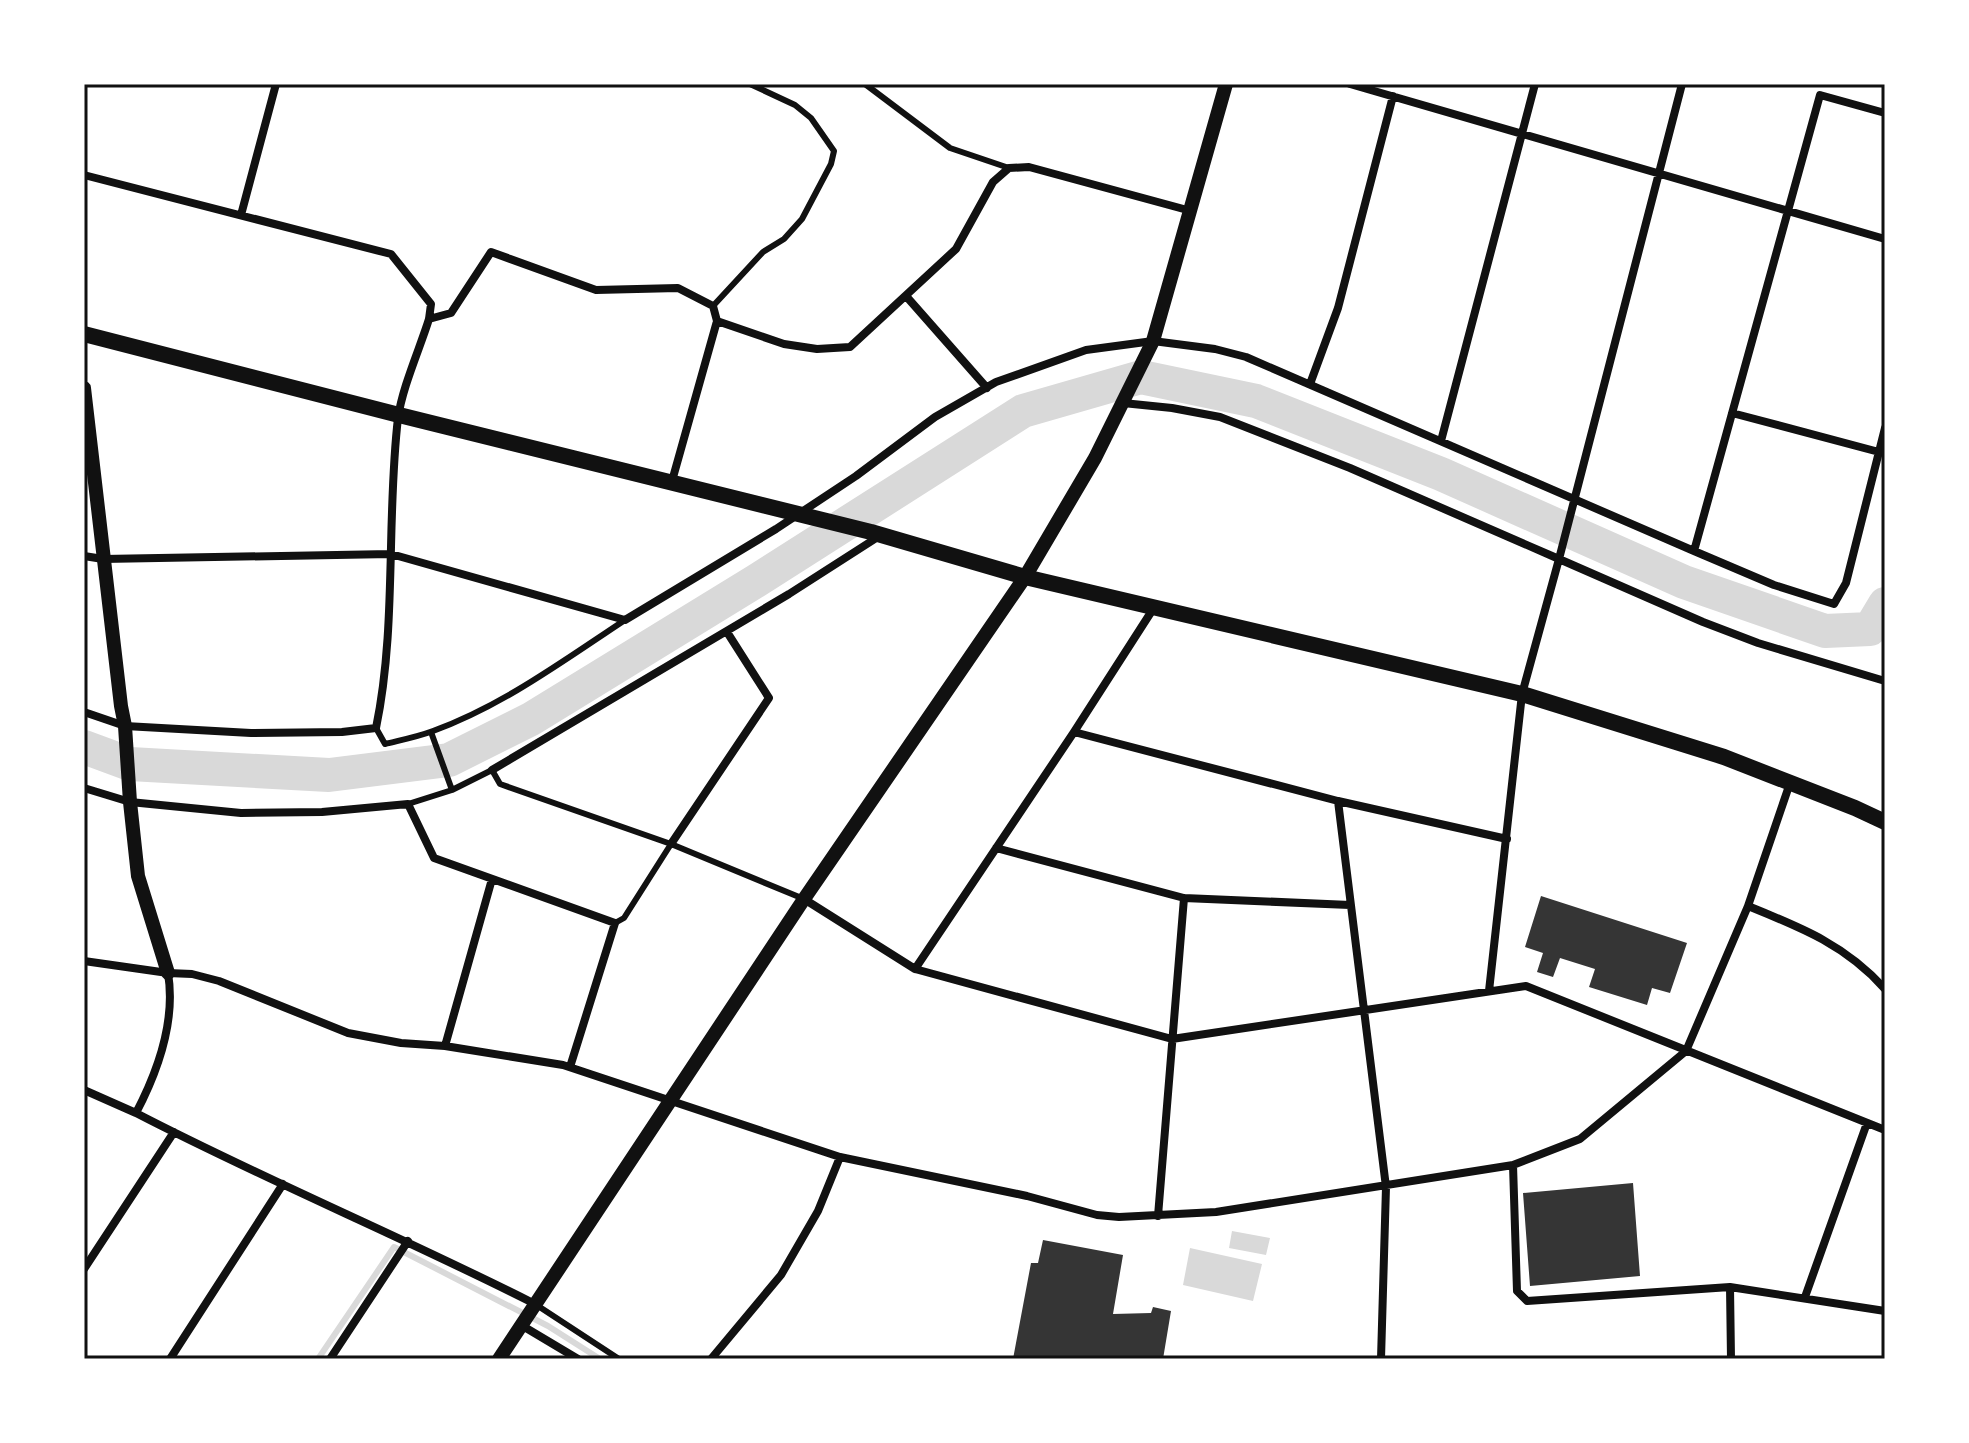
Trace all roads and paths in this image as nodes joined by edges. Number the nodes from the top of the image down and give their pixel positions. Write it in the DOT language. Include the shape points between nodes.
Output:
graph roads {
  1 [pos="275,84"];
  2 [pos="750,84"];
  3 [pos="865,84"];
  4 [pos="1226,84"];
  5 [pos="1350,84"];
  6 [pos="1535,84"];
  7 [pos="1682,84"];
  8 [pos="1393,96"];
  9 [pos="1885,113"];
  10 [pos="1523,133"];
  11 [pos="1009,168"];
  12 [pos="1660,174"];
  13 [pos="84,175"];
  14 [pos="1788,210"];
  15 [pos="1192,211"];
  16 [pos="241,215"];
  17 [pos="1885,239"];
  18 [pos="906,296"];
  19 [pos="713,306"];
  20 [pos="429,319"];
  21 [pos="717,321"];
  22 [pos="84,334"];
  23 [pos="1151,345"];
  24 [pos="1310,384"];
  25 [pos="84,388"];
  26 [pos="987,388"];
  27 [pos="1126,400"];
  28 [pos="1732,413"];
  29 [pos="399,415"];
  30 [pos="1885,428"];
  31 [pos="1441,441"];
  32 [pos="1879,452"];
  33 [pos="672,481"];
  34 [pos="1574,500"];
  35 [pos="798,514"];
  36 [pos="876,534"];
  37 [pos="1694,551"];
  38 [pos="391,554"];
  39 [pos="84,556"];
  40 [pos="103,559"];
  41 [pos="1559,559"];
  42 [pos="1025,577"];
  43 [pos="1155,606"];
  44 [pos="625,620"];
  45 [pos="727,632"];
  46 [pos="1885,681"];
  47 [pos="1522,694"];
  48 [pos="84,712"];
  49 [pos="125,726"];
  50 [pos="376,728"];
  51 [pos="1074,732"];
  52 [pos="432,734"];
  53 [pos="492,770"];
  54 [pos="1790,783"];
  55 [pos="450,787"];
  56 [pos="84,788"];
  57 [pos="1338,801"];
  58 [pos="130,802"];
  59 [pos="408,804"];
  60 [pos="1885,822"];
  61 [pos="1507,839"];
  62 [pos="671,844"];
  63 [pos="996,848"];
  64 [pos="492,879"];
  65 [pos="1184,898"];
  66 [pos="804,899"];
  67 [pos="1350,905"];
  68 [pos="1748,906"];
  69 [pos="615,923"];
  70 [pos="84,961"];
  71 [pos="915,969"];
  72 [pos="168,973"];
  73 [pos="1885,989"];
  74 [pos="1489,991"];
  75 [pos="1366,1010"];
  76 [pos="1172,1039"];
  77 [pos="445,1046"];
  78 [pos="1686,1051"];
  79 [pos="570,1067"];
  80 [pos="84,1090"];
  81 [pos="672,1101"];
  82 [pos="136,1113"];
  83 [pos="1867,1123"];
  84 [pos="1885,1130"];
  85 [pos="174,1132"];
  86 [pos="840,1157"];
  87 [pos="1513,1165"];
  88 [pos="283,1184"];
  89 [pos="1386,1187"];
  90 [pos="1158,1216"];
  91 [pos="408,1241"];
  92 [pos="84,1269"];
  93 [pos="1730,1287"];
  94 [pos="1805,1297"];
  95 [pos="535,1304"];
  96 [pos="1885,1311"];
  97 [pos="521,1325"];
  98 [pos="170,1359"];
  99 [pos="330,1359"];
  100 [pos="499,1359"];
  101 [pos="578,1359"];
  102 [pos="619,1359"];
  103 [pos="711,1359"];
  104 [pos="1381,1359"];
  105 [pos="1731,1359"];
  1 -- 16 [label="street"];
  2 -- 19 [label="lane" via="795,105 834,151 802,219"];
  3 -- 11 [label="lane" via="950,148"];
  4 -- 15 [label="street"];
  5 -- 8 [label="street"];
  6 -- 10 [label="street"];
  7 -- 12 [label="street"];
  8 -- 10 [label="street"];
  8 -- 24 [label="street" via="1338,308"];
  9 -- 14 [label="street" via="1820,95"];
  10 -- 12 [label="street"];
  10 -- 31 [label="street"];
  11 -- 15 [label="street" via="1029,167"];
  11 -- 18 [label="street" via="993,182 956,249"];
  12 -- 14 [label="street"];
  12 -- 34 [label="street"];
  13 -- 16 [label="street"];
  14 -- 17 [label="street"];
  14 -- 28 [label="street"];
  15 -- 23 [label="street"];
  16 -- 20 [label="street" via="391,254 431,304"];
  18 -- 21 [label="street" via="850,347 784,344"];
  18 -- 26 [label="street"];
  19 -- 20 [label="street" via="678,288 596,290 491,252 451,313"];
  19 -- 21 [label="street"];
  20 -- 29 [label="street"];
  21 -- 33 [label="street"];
  22 -- 29 [label="main road"];
  23 -- 24 [label="street" via="1215,349"];
  23 -- 26 [label="street" via="1086,350"];
  23 -- 27 [label="street"];
  24 -- 31 [label="street"];
  25 -- 40 [label="street"];
  26 -- 35 [label="street" via="935,417"];
  27 -- 41 [label="street" via="1220,417"];
  27 -- 42 [label="street"];
  28 -- 32 [label="street"];
  28 -- 37 [label="street"];
  29 -- 33 [label="main road"];
  29 -- 38 [label="street"];
  30 -- 32 [label="street"];
  31 -- 34 [label="street"];
  32 -- 37 [label="street" via="1846,583 1834,604"];
  33 -- 35 [label="main road"];
  34 -- 37 [label="street"];
  34 -- 41 [label="street"];
  35 -- 36 [label="main road"];
  35 -- 44 [label="street"];
  36 -- 42 [label="main road"];
  36 -- 45 [label="street"];
  38 -- 40 [label="street"];
  38 -- 44 [label="street"];
  38 -- 50 [label="street"];
  39 -- 40 [label="street"];
  40 -- 49 [label="street"];
  41 -- 46 [label="street" via="1758,643"];
  41 -- 47 [label="street"];
  42 -- 43 [label="main road"];
  42 -- 66 [label="street"];
  43 -- 47 [label="main road"];
  43 -- 51 [label="street"];
  44 -- 52 [label="lane" via="528,684"];
  45 -- 53 [label="street"];
  45 -- 62 [label="street" via="769,698"];
  47 -- 54 [label="main road"];
  47 -- 61 [label="street"];
  48 -- 49 [label="street"];
  49 -- 50 [label="street" via="251,733"];
  49 -- 58 [label="street"];
  50 -- 52 [label="lane" via="385,744"];
  51 -- 57 [label="street"];
  51 -- 63 [label="street"];
  52 -- 55 [label="lane"];
  53 -- 55 [label="lane"];
  53 -- 62 [label="lane" via="500,784"];
  54 -- 60 [label="main road"];
  54 -- 68 [label="street"];
  55 -- 59 [label="lane"];
  56 -- 58 [label="street"];
  57 -- 61 [label="street"];
  57 -- 67 [label="street"];
  58 -- 59 [label="street" via="241,813"];
  58 -- 72 [label="street" via="138,876"];
  59 -- 64 [label="street" via="434,858"];
  61 -- 74 [label="street"];
  62 -- 66 [label="lane"];
  62 -- 69 [label="lane" via="624,918"];
  63 -- 65 [label="street"];
  63 -- 71 [label="street"];
  64 -- 69 [label="street"];
  64 -- 77 [label="street"];
  65 -- 67 [label="street"];
  65 -- 76 [label="street"];
  66 -- 71 [label="street"];
  66 -- 81 [label="street"];
  67 -- 75 [label="street"];
  68 -- 73 [label="street" via="1813,932 1865,967"];
  68 -- 78 [label="street"];
  69 -- 79 [label="street"];
  70 -- 72 [label="street"];
  71 -- 76 [label="street"];
  72 -- 77 [label="street" via="219,981 348,1033"];
  72 -- 82 [label="street" via="168,1029"];
  74 -- 75 [label="street"];
  74 -- 78 [label="street" via="1526,986"];
  75 -- 76 [label="street"];
  75 -- 89 [label="street"];
  76 -- 90 [label="street"];
  77 -- 79 [label="street"];
  78 -- 83 [label="street"];
  78 -- 87 [label="street" via="1580,1139"];
  79 -- 81 [label="street"];
  80 -- 82 [label="street"];
  81 -- 86 [label="street"];
  81 -- 95 [label="street"];
  82 -- 85 [label="street"];
  83 -- 84 [label="street"];
  83 -- 94 [label="street"];
  85 -- 88 [label="street"];
  85 -- 92 [label="street"];
  86 -- 90 [label="street" via="1097,1215"];
  86 -- 103 [label="street" via="818,1211 781,1275"];
  87 -- 89 [label="street"];
  87 -- 93 [label="street" via="1517,1291 1527,1301"];
  88 -- 91 [label="street"];
  88 -- 98 [label="street"];
  89 -- 90 [label="street"];
  89 -- 104 [label="street"];
  91 -- 95 [label="street"];
  91 -- 99 [label="street"];
  93 -- 94 [label="street"];
  93 -- 105 [label="street"];
  94 -- 96 [label="street"];
  95 -- 97 [label="street"];
  95 -- 102 [label="lane"];
  97 -- 100 [label="street"];
  97 -- 101 [label="street"];
}
